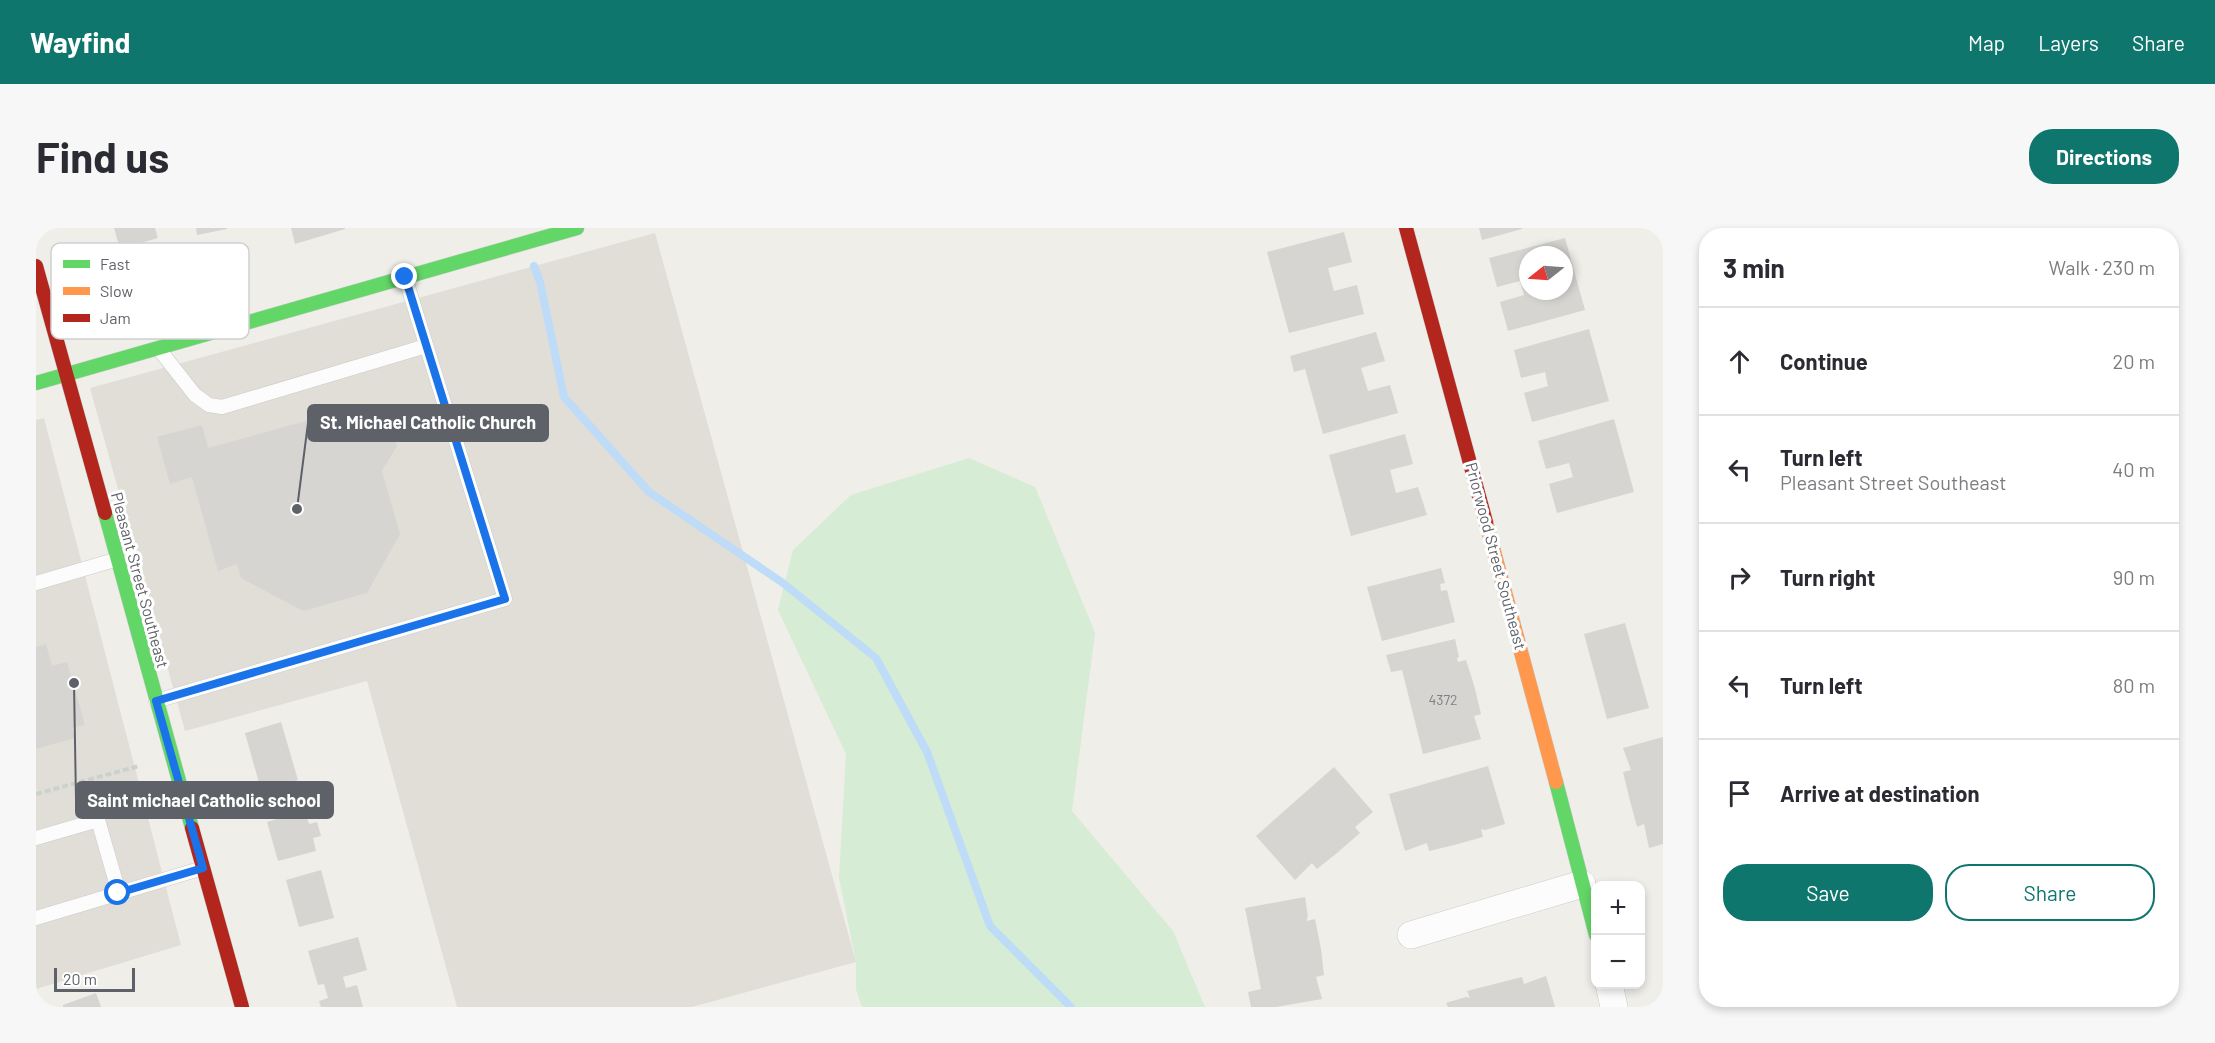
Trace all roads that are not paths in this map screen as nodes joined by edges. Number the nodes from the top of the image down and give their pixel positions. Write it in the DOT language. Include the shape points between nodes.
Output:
graph roads {
  1 [pos="578,228"];
  2 [pos="1406,228"];
  3 [pos="36,266"];
  4 [pos="405,277"];
  5 [pos="51,320"];
  6 [pos="249,322"];
  7 [pos="56,339"];
  8 [pos="189,339"];
  9 [pos="426,346"];
  10 [pos="158,348"];
  11 [pos="66,374"];
  12 [pos="36,383"];
  13 [pos="118,560"];
  14 [pos="36,583"];
  15 [pos="156,701"];
  16 [pos="36,838"];
  17 [pos="203,868"];
  18 [pos="1582,884"];
  19 [pos="118,893"];
  20 [pos="1591,917"];
  21 [pos="36,918"];
  22 [pos="1411,935"];
  23 [pos="1609,989"];
  24 [pos="242,1007"];
  25 [pos="1614,1007"];
  1 -- 4 [label="street"];
  2 -- 18 [label="street, Priorwood Street Southeast"];
  3 -- 5 [label="street, Pleasant Street Southeast"];
  4 -- 6 [label="street"];
  4 -- 9 [label="lane"];
  7 -- 11 [label="street, Pleasant Street Southeast"];
  8 -- 10 [label="street"];
  9 -- 10 [label="lane" via="222,407 209,405 195,395"];
  9 -- 15 [label="lane" via="505,599"];
  10 -- 11 [label="street"];
  11 -- 12 [label="street"];
  11 -- 13 [label="street, Pleasant Street Southeast"];
  13 -- 14 [label="lane"];
  13 -- 15 [label="street, Pleasant Street Southeast"];
  15 -- 17 [label="street, Pleasant Street Southeast"];
  16 -- 19 [label="lane" via="98,820"];
  17 -- 19 [label="lane"];
  17 -- 24 [label="street, Pleasant Street Southeast"];
  18 -- 20 [label="street, Priorwood Street Southeast"];
  18 -- 22 [label="street"];
  19 -- 21 [label="lane"];
  23 -- 25 [label="street"];
}
